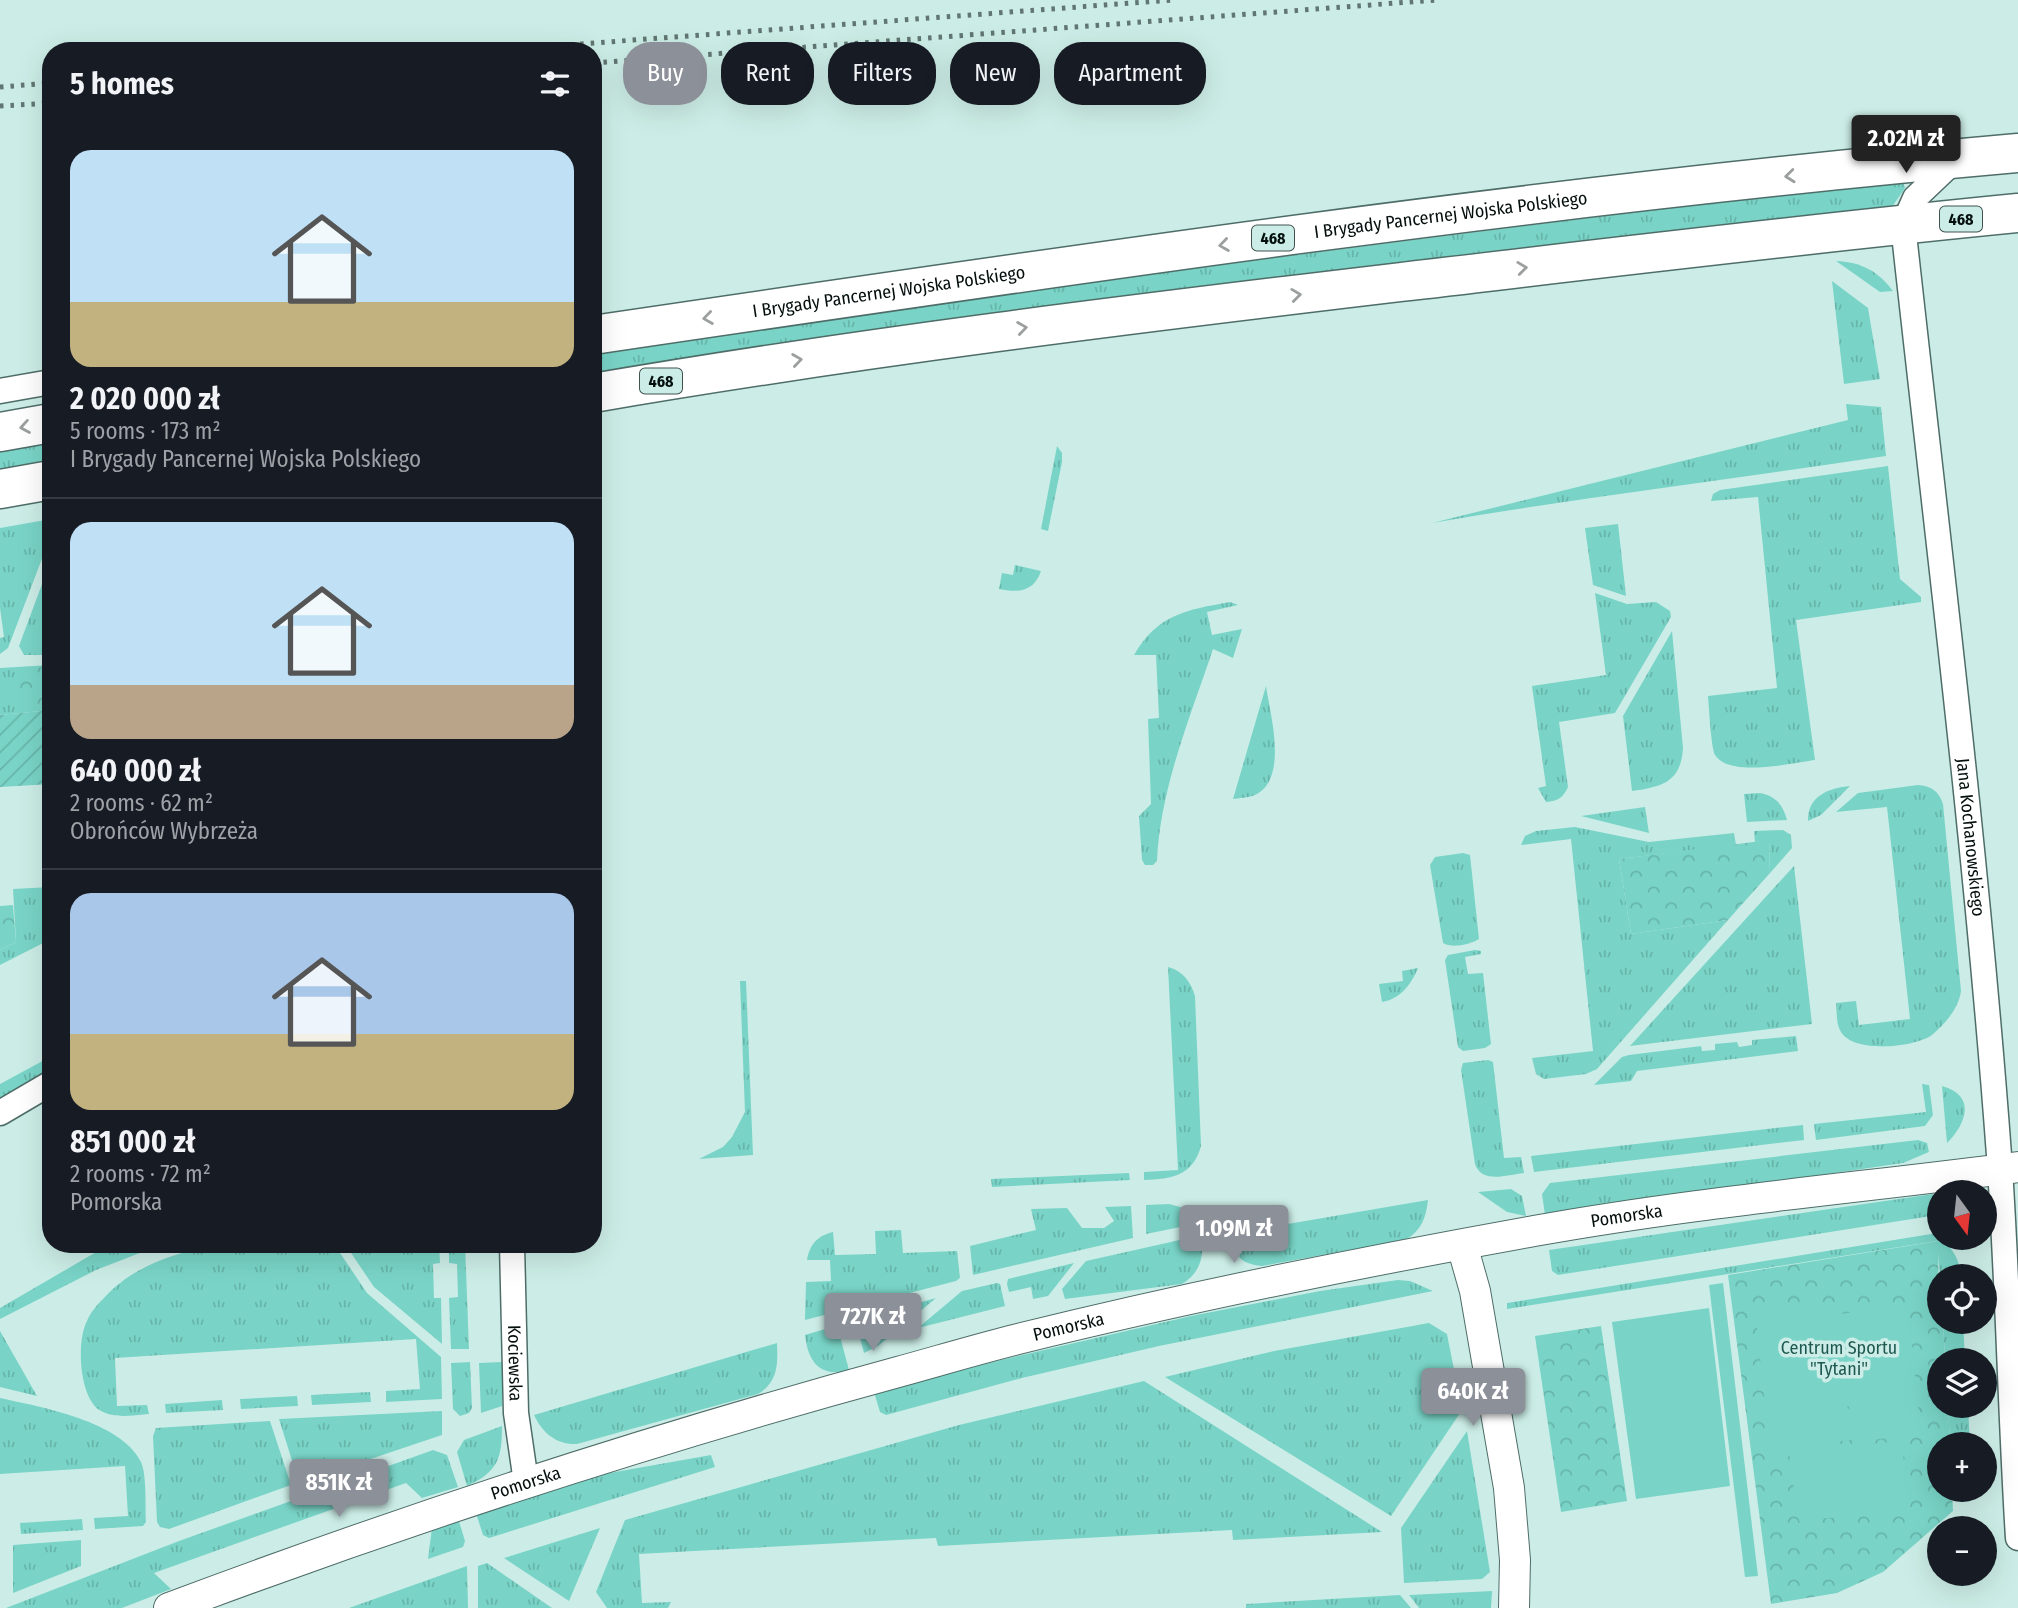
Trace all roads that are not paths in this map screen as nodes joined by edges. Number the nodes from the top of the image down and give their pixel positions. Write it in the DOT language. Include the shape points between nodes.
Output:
graph roads {
  1 [pos="2018,153"];
  2 [pos="1956,159"];
  3 [pos="2018,213"];
  4 [pos="1903,225"];
  5 [pos="602,334"];
  6 [pos="42,384"];
  7 [pos="0,391"];
  8 [pos="602,391"];
  9 [pos="42,425"];
  10 [pos="0,432"];
  11 [pos="42,482"];
  12 [pos="0,489"];
  13 [pos="42,1088"];
  14 [pos="0,1113"];
  15 [pos="2009,1168"];
  16 [pos="1462,1245"];
  17 [pos="512,1253"];
  18 [pos="526,1482"];
  19 [pos="2018,1538"];
  20 [pos="170,1608"];
  21 [pos="1514,1608"];
  1 -- 2 [label="main road, I Brygady Pancernej Wojska Polskiego / 468"];
  2 -- 4 [label="street" via="1915,198"];
  2 -- 5 [label="main road, I Brygady Pancernej Wojska Polskiego / 468, one-way" via="1529,204"];
  3 -- 4 [label="main road, 468"];
  8 -- 4 [label="main road, 468, one-way" via="1063,322"];
  4 -- 15 [label="street, Jana Kochanowskiego"];
  6 -- 7 [label="street"];
  9 -- 10 [label="main road, one-way"];
  11 -- 12 [label="main road"];
  13 -- 14 [label="street"];
  15 -- 16 [label="street, Pomorska" via="1641,1213"];
  15 -- 19 [label="street, Jana Kochanowskiego" via="2005,1237"];
  16 -- 18 [label="street, Pomorska" via="1018,1339"];
  16 -- 21 [label="street" via="1475,1291 1509,1488"];
  17 -- 18 [label="street, Kociewska" via="516,1413"];
  18 -- 20 [label="street, Pomorska"];
}
